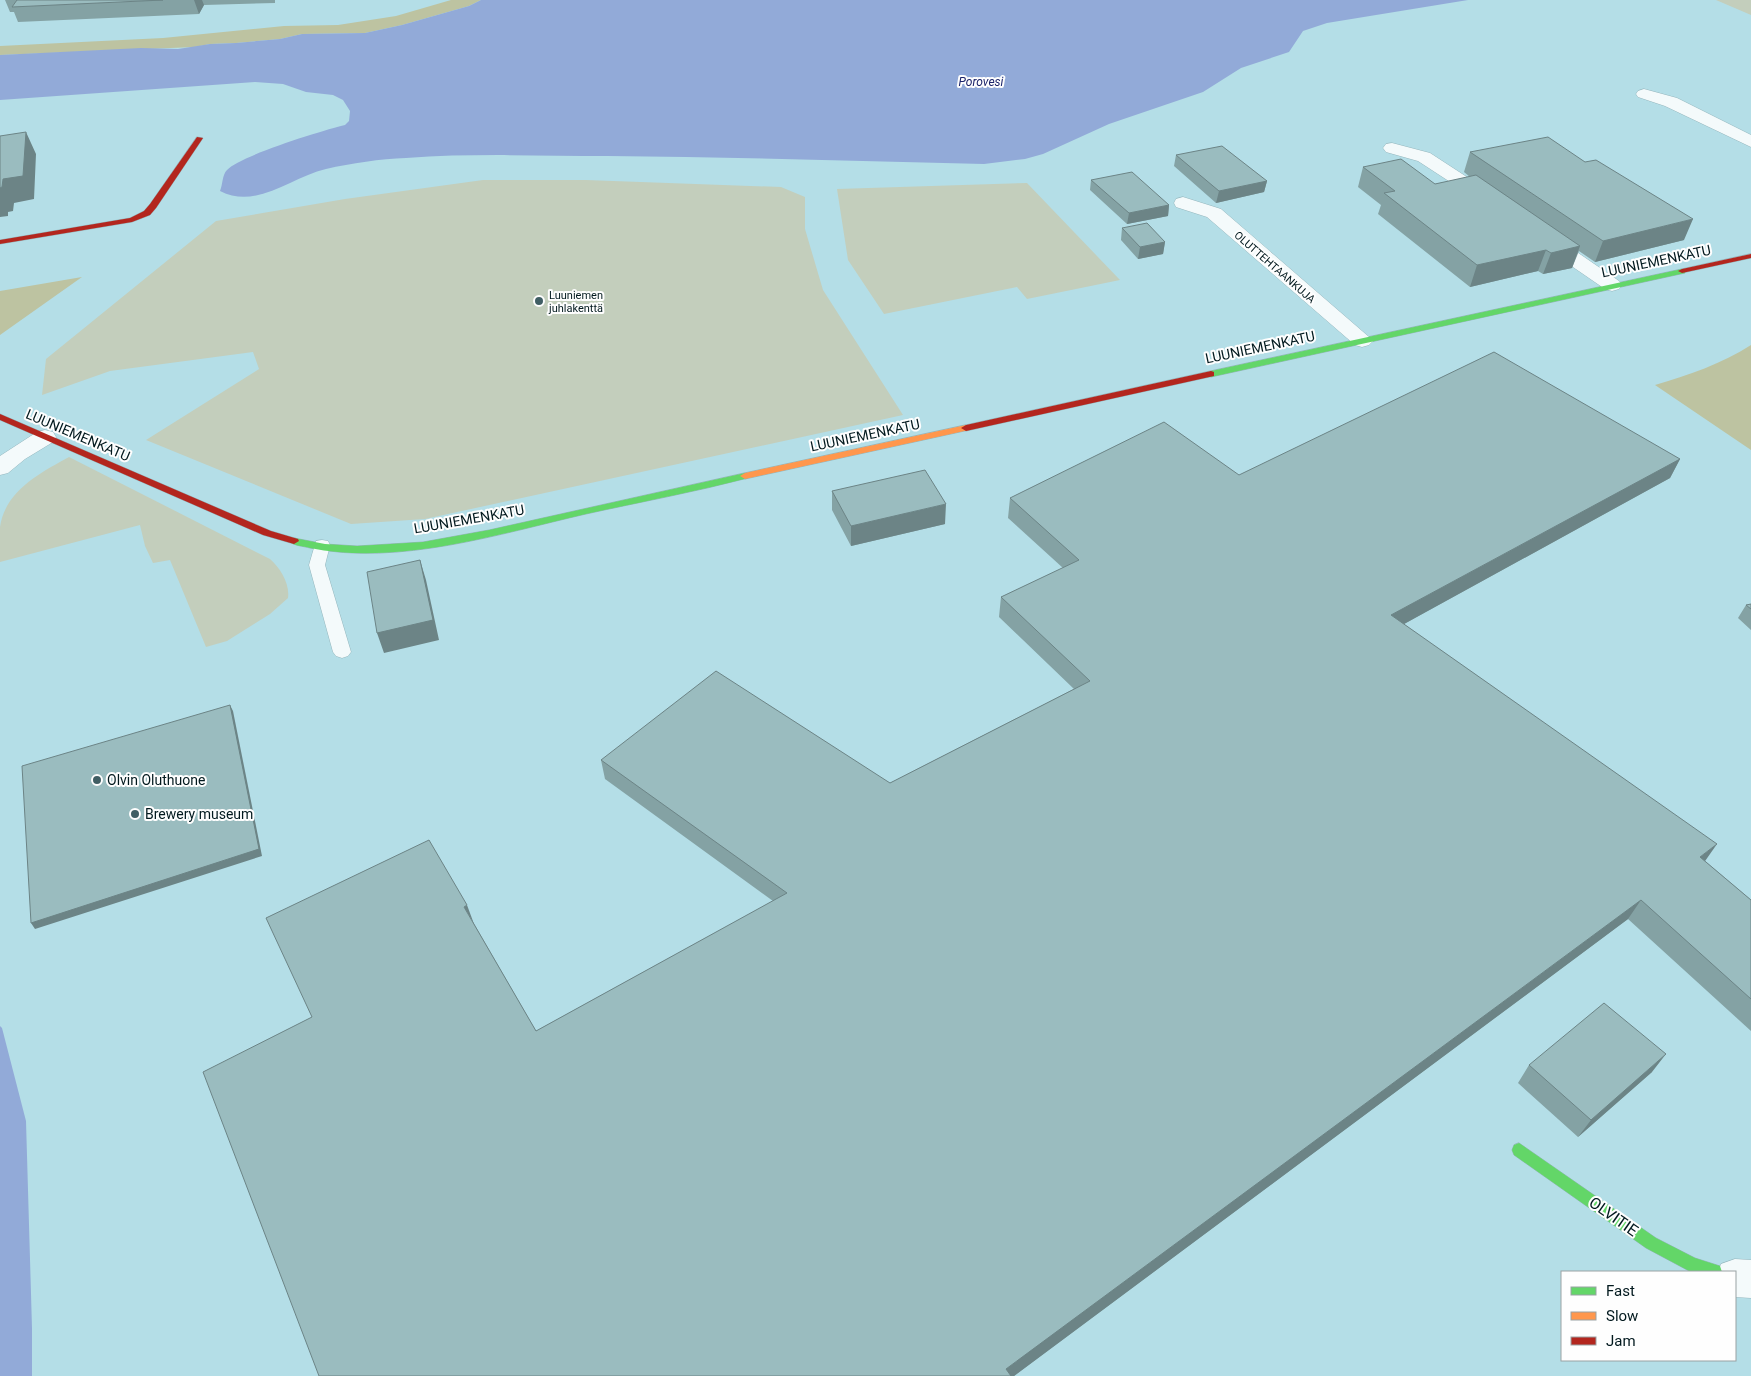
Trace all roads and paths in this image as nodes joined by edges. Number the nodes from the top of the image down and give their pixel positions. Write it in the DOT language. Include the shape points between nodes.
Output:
graph roads {
  1 [pos="1644,94"];
  2 [pos="199,138"];
  3 [pos="1751,142"];
  4 [pos="1392,148"];
  5 [pos="1183,203"];
  6 [pos="1504,210"];
  7 [pos="1528,227"];
  8 [pos="0,242"];
  9 [pos="1751,256"];
  10 [pos="1612,286"];
  11 [pos="1362,341"];
  12 [pos="0,417"];
  13 [pos="45,437"];
  14 [pos="0,468"];
  15 [pos="322,545"];
  16 [pos="342,652"];
  17 [pos="1519,1150"];
  18 [pos="1711,1271"];
  19 [pos="1736,1278"];
  20 [pos="1751,1279"];
  1 -- 3 [label="street" via="1671,102"];
  2 -- 8 [label="street" via="147,213 132,220"];
  4 -- 6 [label="street" via="1424,157"];
  5 -- 11 [label="street, OLUTTEHTAANKUJA" via="1214,213"];
  7 -- 10 [label="street"];
  9 -- 10 [label="street, LUUNIEMENKATU"];
  10 -- 11 [label="street, LUUNIEMENKATU"];
  11 -- 15 [label="street, LUUNIEMENKATU" via="463,538 365,548"];
  12 -- 13 [label="street, LUUNIEMENKATU"];
  13 -- 14 [label="street"];
  13 -- 15 [label="street, LUUNIEMENKATU" via="267,533"];
  15 -- 16 [label="lane" via="316,565"];
  17 -- 18 [label="street, OLVITIE" via="1651,1243 1692,1265"];
  19 -- 20 [label="street"];
}
